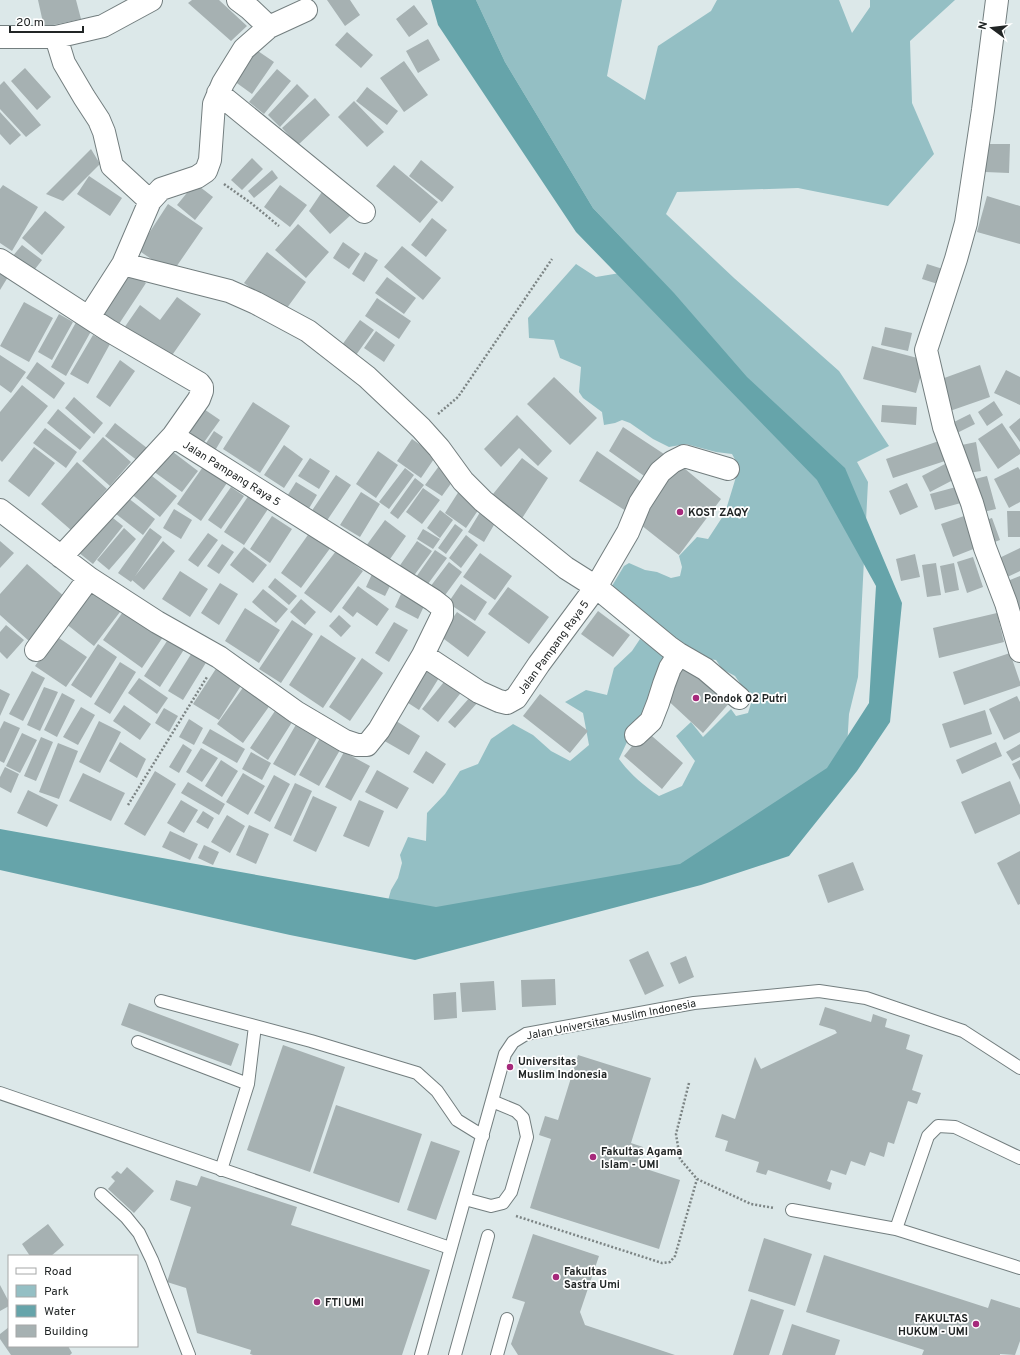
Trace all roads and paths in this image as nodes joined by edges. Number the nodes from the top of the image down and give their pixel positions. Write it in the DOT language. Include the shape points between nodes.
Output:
graph roads {
  1 [pos="151,0"];
  2 [pos="238,0"];
  3 [pos="997,0"];
  4 [pos="306,10"];
  5 [pos="269,27"];
  6 [pos="0,37"];
  7 [pos="56,37"];
  8 [pos="218,93"];
  9 [pos="206,171"];
  10 [pos="150,201"];
  11 [pos="364,212"];
  12 [pos="279,226"];
  13 [pos="552,259"];
  14 [pos="0,260"];
  15 [pos="123,264"];
  16 [pos="89,317"];
  17 [pos="421,428"];
  18 [pos="173,436"];
  19 [pos="728,470"];
  20 [pos="0,510"];
  21 [pos="62,557"];
  22 [pos="89,578"];
  23 [pos="596,587"];
  24 [pos="36,650"];
  25 [pos="1020,651"];
  26 [pos="679,654"];
  27 [pos="423,655"];
  28 [pos="219,657"];
  29 [pos="739,698"];
  30 [pos="636,736"];
  31 [pos="128,805"];
  32 [pos="160,1001"];
  33 [pos="255,1026"];
  34 [pos="138,1042"];
  35 [pos="1020,1068"];
  36 [pos="689,1083"];
  37 [pos="248,1084"];
  38 [pos="0,1093"];
  39 [pos="492,1101"];
  40 [pos="483,1136"];
  41 [pos="1020,1158"];
  42 [pos="221,1170"];
  43 [pos="696,1179"];
  44 [pos="101,1194"];
  45 [pos="465,1198"];
  46 [pos="503,1203"];
  47 [pos="792,1210"];
  48 [pos="896,1230"];
  49 [pos="488,1236"];
  50 [pos="450,1248"];
  51 [pos="1020,1268"];
  52 [pos="506,1319"];
  53 [pos="189,1355"];
  54 [pos="421,1355"];
  55 [pos="455,1355"];
  56 [pos="497,1355"];
  1 -- 7 [label="street" via="103,26"];
  2 -- 5 [label="street"];
  3 -- 25 [label="street" via="966,223 926,350 944,428 972,503"];
  4 -- 5 [label="street"];
  5 -- 8 [label="street" via="244,50"];
  6 -- 7 [label="street"];
  7 -- 10 [label="street" via="64,63 99,120 112,166"];
  8 -- 9 [label="street" via="214,104 210,160"];
  8 -- 11 [label="street"];
  9 -- 10 [label="street" via="197,177 161,190"];
  9 -- 12 [label="path"];
  10 -- 15 [label="street"];
  13 -- 17 [label="path" via="458,397"];
  14 -- 16 [label="street, Jalan Pampang Raya 5"];
  15 -- 16 [label="street"];
  15 -- 17 [label="street" via="229,291 287,319 322,341 367,377"];
  16 -- 18 [label="street, Jalan Pampang Raya 5" via="202,387 200,399"];
  17 -- 23 [label="street" via="463,480 483,500 566,568"];
  18 -- 21 [label="street"];
  18 -- 27 [label="street, Jalan Pampang Raya 5" via="442,607 442,616"];
  19 -- 23 [label="street, Jalan Pampang Raya 5" via="684,456 660,472 640,503 628,532"];
  20 -- 21 [label="street, Jalan Pampang Raya 5"];
  21 -- 22 [label="street, Jalan Pampang Raya 5"];
  22 -- 24 [label="street"];
  22 -- 28 [label="street, Jalan Pampang Raya 5" via="156,622"];
  23 -- 26 [label="street"];
  23 -- 27 [label="street, Jalan Pampang Raya 5" via="516,698 507,703 479,692"];
  26 -- 29 [label="street" via="705,669"];
  26 -- 30 [label="street" via="670,668 651,721"];
  27 -- 28 [label="street, Jalan Pampang Raya 5" via="379,730 367,745 345,741 296,712"];
  28 -- 31 [label="path"];
  32 -- 33 [label="lane"];
  33 -- 37 [label="lane"];
  33 -- 40 [label="lane" via="417,1073 437,1091 457,1120"];
  34 -- 37 [label="lane"];
  35 -- 39 [label="lane, Jalan Universitas Muslim Indonesia" via="963,1031 866,998 819,991 694,1002 526,1034 513,1042 506,1054"];
  36 -- 43 [label="path" via="676,1134 680,1159"];
  37 -- 42 [label="lane"];
  38 -- 42 [label="lane"];
  39 -- 40 [label="lane, Jalan Universitas Muslim Indonesia"];
  39 -- 46 [label="lane" via="516,1110 523,1118 527,1137 511,1192"];
  40 -- 45 [label="lane, Jalan Universitas Muslim Indonesia"];
  41 -- 48 [label="lane" via="955,1127 938,1126 928,1136"];
  42 -- 50 [label="lane"];
  43 -- 46 [label="path" via="675,1256 670,1262 662,1263 516,1216"];
  43 -- 47 [label="path" via="751,1204"];
  44 -- 53 [label="lane" via="139,1233"];
  45 -- 46 [label="lane" via="491,1206"];
  45 -- 50 [label="lane, Jalan Universitas Muslim Indonesia"];
  47 -- 48 [label="lane"];
  48 -- 51 [label="lane"];
  49 -- 55 [label="lane"];
  50 -- 54 [label="lane, Jalan Universitas Muslim Indonesia"];
  52 -- 56 [label="lane"];
}
